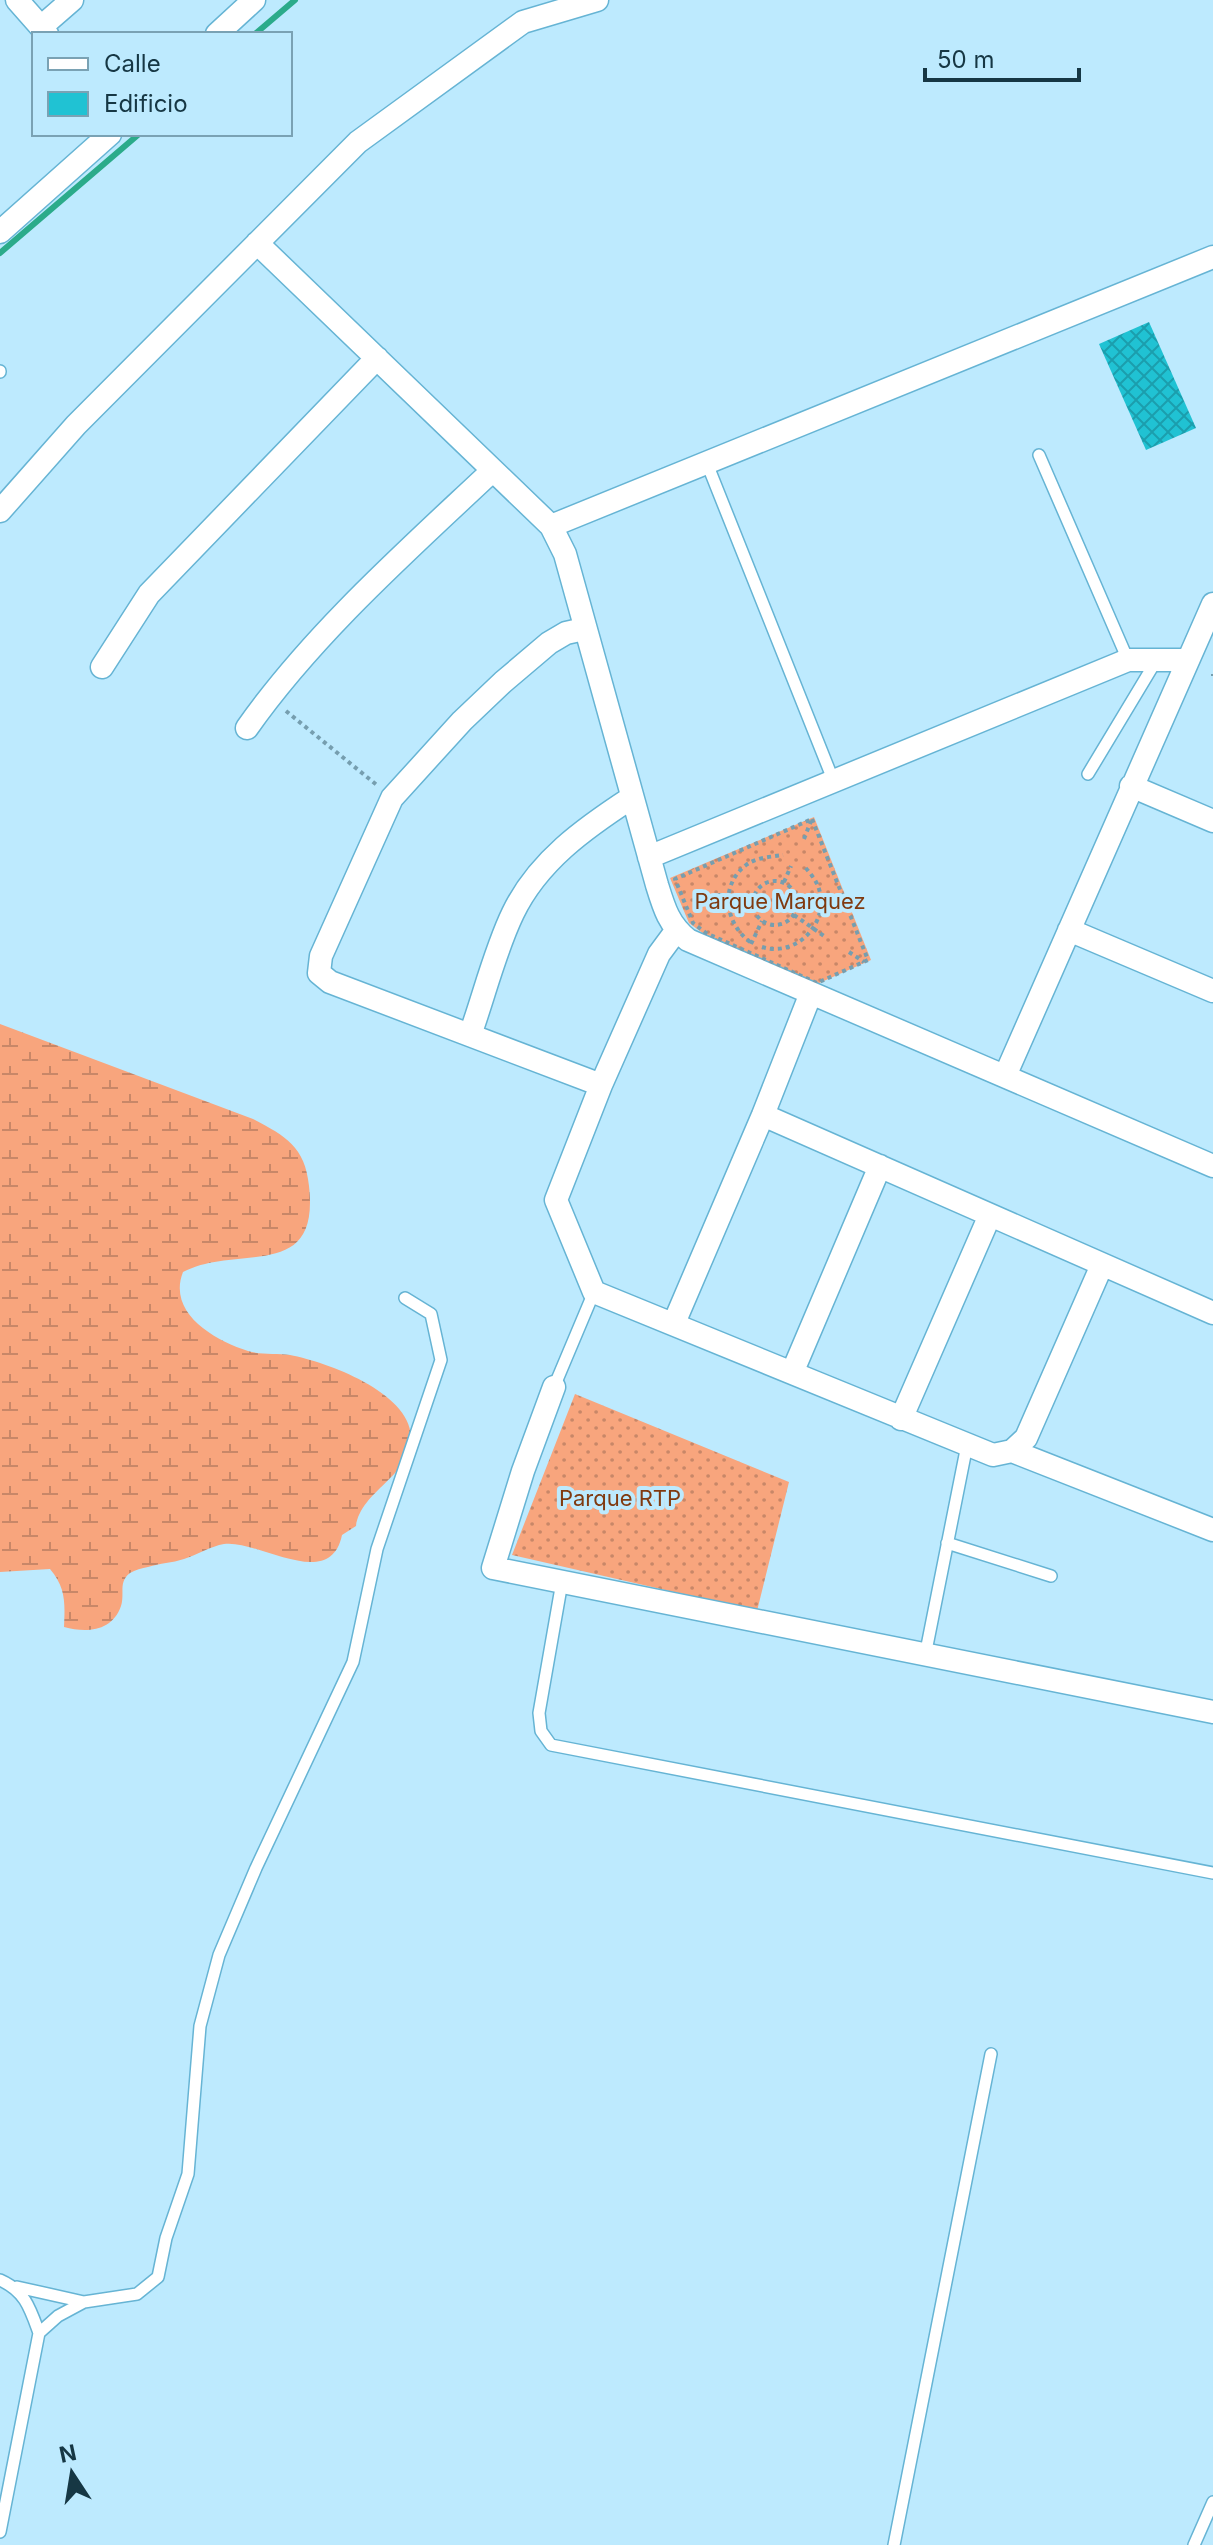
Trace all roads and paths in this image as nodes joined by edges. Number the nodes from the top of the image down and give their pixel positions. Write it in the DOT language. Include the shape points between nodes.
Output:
graph roads {
  1 [pos="17,0"];
  2 [pos="72,0"];
  3 [pos="597,0"];
  4 [pos="241,4"];
  5 [pos="44,30"];
  6 [pos="219,32"];
  7 [pos="108,136"];
  8 [pos="4,222"];
  9 [pos="257,243"];
  10 [pos="1213,257"];
  11 [pos="377,358"];
  12 [pos="1039,455"];
  13 [pos="706,461"];
  14 [pos="492,471"];
  15 [pos="0,511"];
  16 [pos="551,526"];
  17 [pos="1213,604"];
  18 [pos="584,629"];
  19 [pos="1128,660"];
  20 [pos="1157,660"];
  21 [pos="1188,660"];
  22 [pos="102,667"];
  23 [pos="269,697"];
  24 [pos="247,728"];
  25 [pos="1088,774"];
  26 [pos="834,782"];
  27 [pos="1131,786"];
  28 [pos="392,798"];
  29 [pos="631,798"];
  30 [pos="812,819"];
  31 [pos="1213,821"];
  32 [pos="804,839"];
  33 [pos="783,855"];
  34 [pos="649,857"];
  35 [pos="791,866"];
  36 [pos="804,866"];
  37 [pos="784,882"];
  38 [pos="678,889"];
  39 [pos="688,890"];
  40 [pos="718,895"];
  41 [pos="729,895"];
  42 [pos="754,897"];
  43 [pos="794,915"];
  44 [pos="762,921"];
  45 [pos="813,927"];
  46 [pos="1069,930"];
  47 [pos="676,931"];
  48 [pos="824,936"];
  49 [pos="849,952"];
  50 [pos="746,953"];
  51 [pos="864,962"];
  52 [pos="1213,991"];
  53 [pos="811,993"];
  54 [pos="470,1035"];
  55 [pos="1005,1076"];
  56 [pos="601,1085"];
  57 [pos="763,1115"];
  58 [pos="880,1166"];
  59 [pos="1213,1166"];
  60 [pos="990,1215"];
  61 [pos="1102,1265"];
  62 [pos="594,1292"];
  63 [pos="405,1298"];
  64 [pos="1213,1313"];
  65 [pos="674,1323"];
  66 [pos="792,1373"];
  67 [pos="554,1387"];
  68 [pos="901,1419"];
  69 [pos="967,1445"];
  70 [pos="1012,1451"];
  71 [pos="1213,1530"];
  72 [pos="947,1543"];
  73 [pos="1051,1576"];
  74 [pos="562,1582"];
  75 [pos="925,1656"];
  76 [pos="1213,1712"];
  77 [pos="1213,1873"];
  78 [pos="991,2054"];
  79 [pos="0,2280"];
  80 [pos="17,2287"];
  81 [pos="84,2302"];
  82 [pos="39,2333"];
  83 [pos="1213,2502"];
  84 [pos="0,2532"];
  85 [pos="894,2545"];
  86 [pos="1194,2545"];
  1 -- 5 [label="street"];
  2 -- 5 [label="street"];
  3 -- 9 [label="street" via="523,22 358,142"];
  4 -- 6 [label="street"];
  7 -- 8 [label="street"];
  9 -- 11 [label="street"];
  9 -- 15 [label="street" via="76,425"];
  10 -- 13 [label="street"];
  11 -- 14 [label="street"];
  11 -- 22 [label="street" via="149,594"];
  12 -- 19 [label="lane"];
  13 -- 16 [label="street"];
  13 -- 26 [label="lane"];
  14 -- 16 [label="street"];
  14 -- 23 [label="street" via="379,577"];
  16 -- 18 [label="street" via="565,554"];
  17 -- 21 [label="street"];
  18 -- 28 [label="street" via="549,643 503,682"];
  18 -- 29 [label="street"];
  19 -- 20 [label="street"];
  19 -- 26 [label="street"];
  20 -- 21 [label="street"];
  20 -- 25 [label="lane"];
  21 -- 27 [label="street"];
  23 -- 24 [label="street"];
  23 -- 28 [label="path"];
  26 -- 34 [label="street"];
  27 -- 31 [label="street"];
  27 -- 46 [label="street"];
  28 -- 54 [label="street" via="321,956 319,973 330,982"];
  29 -- 34 [label="street"];
  29 -- 54 [label="street" via="585,828 542,868 514,912"];
  30 -- 32 [label="path"];
  30 -- 38 [label="path" via="675,879"];
  30 -- 51 [label="path" via="868,960"];
  33 -- 41 [label="path" via="747,865"];
  34 -- 47 [label="street"];
  35 -- 37 [label="path"];
  36 -- 45 [label="path" via="820,893 821,908"];
  37 -- 42 [label="path" via="766,882"];
  37 -- 43 [label="path" via="796,893"];
  38 -- 39 [label="path"];
  38 -- 50 [label="path" via="693,923"];
  40 -- 41 [label="path"];
  41 -- 42 [label="path"];
  41 -- 50 [label="path" via="732,922"];
  42 -- 44 [label="path"];
  43 -- 44 [label="path" via="777,925"];
  43 -- 45 [label="path"];
  44 -- 50 [label="path"];
  45 -- 48 [label="path"];
  45 -- 50 [label="path" via="797,944"];
  46 -- 52 [label="street"];
  46 -- 55 [label="street"];
  47 -- 50 [label="street" via="688,940"];
  47 -- 56 [label="street" via="659,954"];
  49 -- 51 [label="path"];
  50 -- 51 [label="path" via="817,983"];
  50 -- 53 [label="street"];
  53 -- 55 [label="street"];
  53 -- 57 [label="street"];
  54 -- 56 [label="street"];
  55 -- 59 [label="street"];
  56 -- 62 [label="street" via="556,1200"];
  57 -- 58 [label="street"];
  57 -- 65 [label="street"];
  58 -- 60 [label="street"];
  58 -- 66 [label="street"];
  60 -- 61 [label="street"];
  60 -- 68 [label="street"];
  61 -- 64 [label="street"];
  61 -- 70 [label="street" via="1026,1438"];
  62 -- 65 [label="street"];
  62 -- 67 [label="lane"];
  63 -- 81 [label="lane" via="431,1314 441,1360 377,1549 353,1662 219,1955 200,2026 188,2174 158,2277 137,2294"];
  65 -- 66 [label="street"];
  66 -- 68 [label="street"];
  67 -- 74 [label="street" via="493,1568"];
  68 -- 69 [label="street"];
  69 -- 70 [label="street" via="993,1455"];
  69 -- 72 [label="lane"];
  70 -- 71 [label="street"];
  72 -- 73 [label="lane"];
  72 -- 75 [label="lane"];
  74 -- 75 [label="street"];
  74 -- 77 [label="lane" via="539,1713 541,1731 551,1745"];
  75 -- 76 [label="street"];
  78 -- 85 [label="lane"];
  79 -- 80 [label="lane"];
  80 -- 81 [label="lane"];
  80 -- 82 [label="lane"];
  81 -- 82 [label="lane"];
  82 -- 84 [label="lane"];
  83 -- 86 [label="lane"];
}
